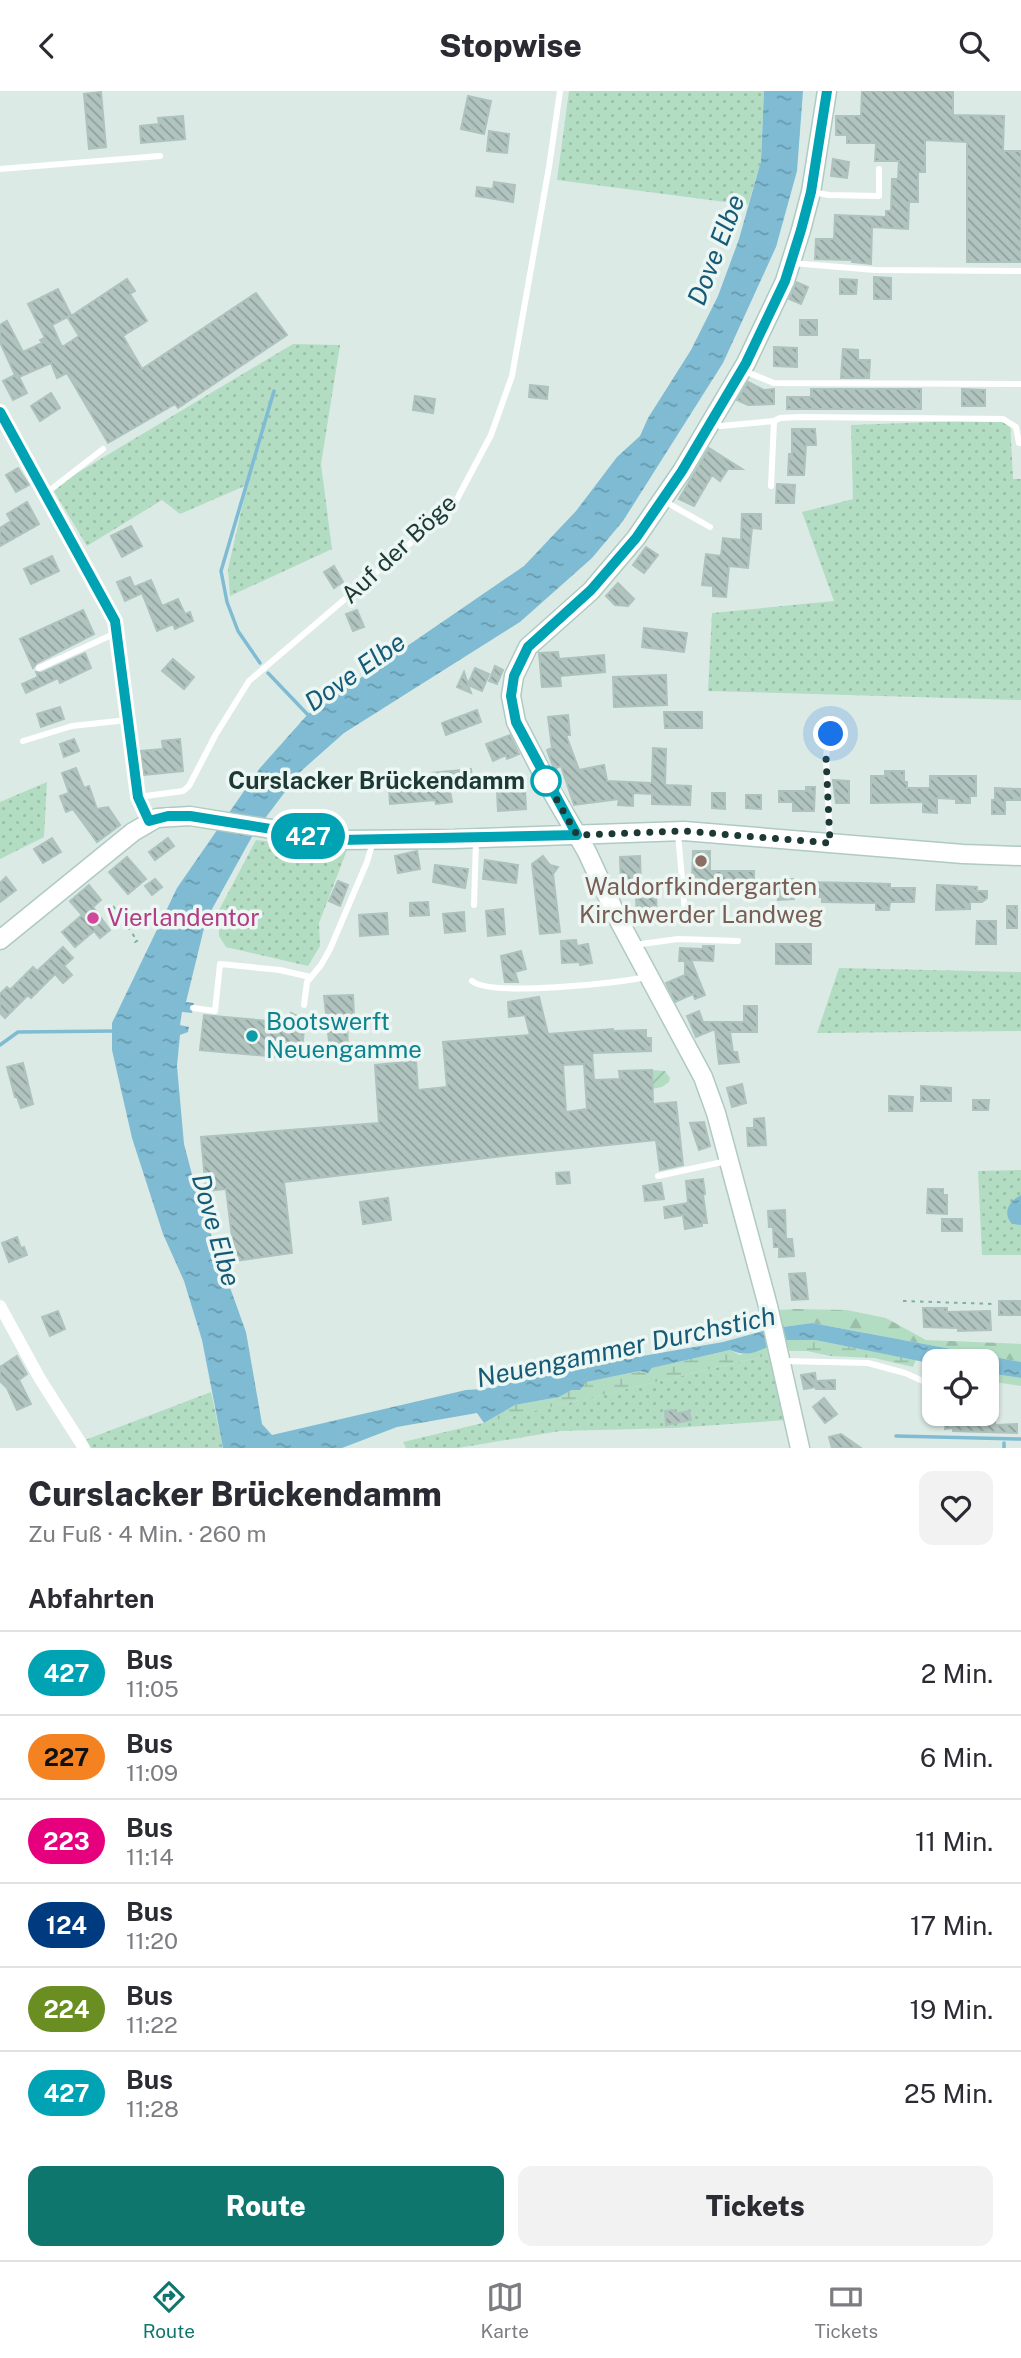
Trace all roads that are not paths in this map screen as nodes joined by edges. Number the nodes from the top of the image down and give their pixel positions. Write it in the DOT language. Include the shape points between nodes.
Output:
graph roads {
  1 [pos="560,91"];
  2 [pos="827,91"];
  3 [pos="160,156"];
  4 [pos="0,169"];
  5 [pos="879,169"];
  6 [pos="811,192"];
  7 [pos="790,263"];
  8 [pos="1021,271"];
  9 [pos="742,370"];
  10 [pos="1021,384"];
  11 [pos="0,412"];
  12 [pos="774,421"];
  13 [pos="712,423"];
  14 [pos="1021,443"];
  15 [pos="103,449"];
  16 [pos="771,486"];
  17 [pos="45,494"];
  18 [pos="662,500"];
  19 [pos="710,527"];
  20 [pos="116,633"];
  21 [pos="40,668"];
  22 [pos="127,720"];
  23 [pos="831,734"];
  24 [pos="23,741"];
  25 [pos="138,797"];
  26 [pos="149,821"];
  27 [pos="678,832"];
  28 [pos="577,835"];
  29 [pos="476,838"];
  30 [pos="373,840"];
  31 [pos="830,843"];
  32 [pos="1021,856"];
  33 [pos="474,905"];
  34 [pos="685,912"];
  35 [pos="0,940"];
  36 [pos="738,941"];
  37 [pos="632,945"];
  38 [pos="310,977"];
  39 [pos="649,977"];
  40 [pos="472,981"];
  41 [pos="303,1005"];
  42 [pos="193,1008"];
  43 [pos="729,1160"];
  44 [pos="658,1176"];
  45 [pos="0,1306"];
  46 [pos="780,1352"];
  47 [pos="922,1381"];
  48 [pos="84,1448"];
  49 [pos="800,1448"];
  1 -- 25 [label="lane, Auf der Böge" via="512,376 492,435 456,501 249,681 189,786 183,791"];
  2 -- 6 [label="street"];
  3 -- 4 [label="lane"];
  5 -- 6 [label="lane" via="879,196"];
  6 -- 7 [label="street"];
  7 -- 8 [label="lane" via="875,270"];
  7 -- 9 [label="street"];
  9 -- 10 [label="lane" via="774,383"];
  9 -- 13 [label="street"];
  11 -- 17 [label="street"];
  12 -- 13 [label="lane"];
  12 -- 14 [label="lane" via="1003,419 1016,427"];
  12 -- 16 [label="lane"];
  13 -- 18 [label="street"];
  15 -- 17 [label="lane"];
  17 -- 20 [label="street" via="115,621"];
  18 -- 19 [label="lane"];
  18 -- 28 [label="street" via="602,578 528,647 514,676 511,696 516,722"];
  20 -- 21 [label="lane"];
  20 -- 22 [label="street"];
  22 -- 24 [label="lane" via="72,726"];
  22 -- 25 [label="street"];
  23 -- 31 [label="lane" via="826,757"];
  25 -- 26 [label="street"];
  26 -- 30 [label="street" via="168,816 212,818 340,840"];
  26 -- 35 [label="street"];
  27 -- 28 [label="street"];
  27 -- 31 [label="street"];
  27 -- 34 [label="lane"];
  28 -- 29 [label="street"];
  28 -- 37 [label="street"];
  29 -- 30 [label="street"];
  29 -- 33 [label="lane"];
  30 -- 38 [label="lane" via="330,949"];
  31 -- 32 [label="street"];
  36 -- 37 [label="lane" via="678,939"];
  37 -- 39 [label="street"];
  38 -- 41 [label="lane"];
  38 -- 42 [label="lane" via="220,964 215,1011"];
  39 -- 40 [label="lane" via="619,983 504,989"];
  39 -- 43 [label="street" via="702,1077"];
  43 -- 44 [label="lane"];
  43 -- 46 [label="street"];
  45 -- 48 [label="street"];
  46 -- 47 [label="lane" via="868,1363"];
  46 -- 49 [label="street"];
}
